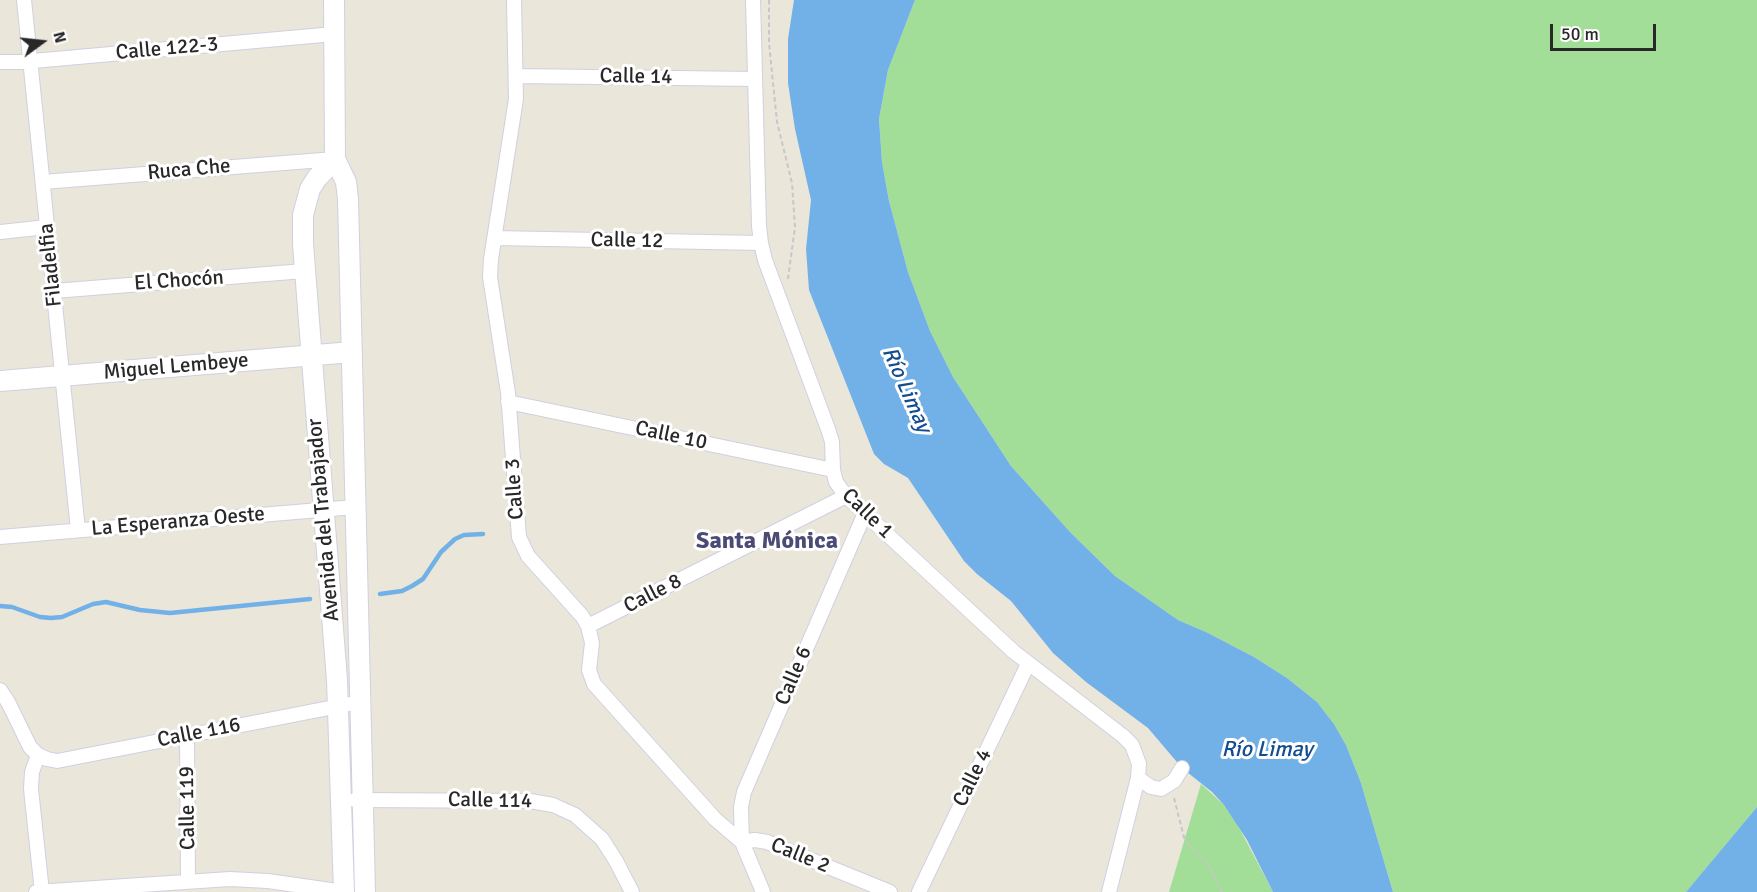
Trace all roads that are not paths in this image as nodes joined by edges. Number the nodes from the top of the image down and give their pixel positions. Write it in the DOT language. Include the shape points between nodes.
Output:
graph roads {
  1 [pos="24,0"];
  2 [pos="334,0"];
  3 [pos="514,0"];
  4 [pos="753,0"];
  5 [pos="334,34"];
  6 [pos="30,61"];
  7 [pos="0,62"];
  8 [pos="517,76"];
  9 [pos="755,78"];
  10 [pos="335,159"];
  11 [pos="43,182"];
  12 [pos="47,228"];
  13 [pos="0,232"];
  14 [pos="494,238"];
  15 [pos="761,243"];
  16 [pos="304,271"];
  17 [pos="54,291"];
  18 [pos="352,352"];
  19 [pos="311,355"];
  20 [pos="63,376"];
  21 [pos="0,381"];
  22 [pos="508,402"];
  23 [pos="833,470"];
  24 [pos="846,496"];
  25 [pos="355,507"];
  26 [pos="324,509"];
  27 [pos="865,513"];
  28 [pos="78,530"];
  29 [pos="0,537"];
  30 [pos="588,626"];
  31 [pos="1028,664"];
  32 [pos="0,690"];
  33 [pos="360,702"];
  34 [pos="338,706"];
  35 [pos="187,736"];
  36 [pos="38,755"];
  37 [pos="1182,768"];
  38 [pos="1138,778"];
  39 [pos="341,800"];
  40 [pos="362,801"];
  41 [pos="742,842"];
  42 [pos="188,881"];
  43 [pos="36,892"];
  44 [pos="42,892"];
  45 [pos="344,892"];
  46 [pos="365,892"];
  47 [pos="632,892"];
  48 [pos="763,892"];
  49 [pos="890,892"];
  50 [pos="919,892"];
  51 [pos="1109,892"];
  1 -- 6 [label="street, Filadelfia"];
  2 -- 5 [label="street, Avenida del Trabajador"];
  3 -- 8 [label="street, Calle 3"];
  4 -- 9 [label="street, Calle 1"];
  5 -- 6 [label="street, Calle 122-3"];
  5 -- 10 [label="street, Avenida del Trabajador"];
  6 -- 7 [label="street, Calle 122-3"];
  6 -- 11 [label="street, Filadelfia"];
  8 -- 9 [label="street, Calle 14"];
  8 -- 14 [label="street, Calle 3"];
  9 -- 15 [label="street, Calle 1"];
  10 -- 11 [label="street, Ruca Che"];
  10 -- 16 [label="street, Avenida del Trabajador" via="317,178 306,202 302,230"];
  10 -- 18 [label="street, Avenida del Trabajador" via="348,193"];
  11 -- 12 [label="street, Filadelfia"];
  12 -- 13 [label="street"];
  12 -- 17 [label="street, Filadelfia"];
  14 -- 15 [label="street, Calle 12"];
  14 -- 22 [label="street, Calle 3" via="491,286"];
  15 -- 23 [label="street, Calle 1" via="828,429"];
  16 -- 17 [label="street, El Chocón"];
  16 -- 19 [label="street, Avenida del Trabajador"];
  17 -- 20 [label="street, Filadelfia"];
  18 -- 19 [label="street, Miguel Lembeye"];
  18 -- 25 [label="street, Avenida del Trabajador"];
  19 -- 20 [label="street, Miguel Lembeye"];
  19 -- 26 [label="street, Avenida del Trabajador"];
  20 -- 21 [label="street, Miguel Lembeye"];
  20 -- 28 [label="street, Filadelfia"];
  22 -- 23 [label="street, Calle 10"];
  22 -- 30 [label="street, Calle 3" via="521,543"];
  23 -- 24 [label="street, Calle 1"];
  24 -- 27 [label="street, Calle 1"];
  24 -- 30 [label="street, Calle 8"];
  25 -- 26 [label="street, La Esperanza Oeste"];
  25 -- 33 [label="street, Avenida del Trabajador"];
  26 -- 28 [label="street, La Esperanza Oeste"];
  26 -- 34 [label="street, Avenida del Trabajador"];
  27 -- 31 [label="street, Calle 1"];
  27 -- 41 [label="street, Calle 6" via="744,792"];
  28 -- 29 [label="street, La Esperanza Oeste"];
  30 -- 41 [label="street" via="592,644 589,670 594,684 715,819"];
  31 -- 38 [label="street, Calle 1" via="1128,740 1137,758"];
  31 -- 50 [label="street, Calle 4"];
  32 -- 36 [label="street"];
  33 -- 34 [label="street, Calle 116"];
  33 -- 40 [label="street, Avenida del Trabajador"];
  34 -- 35 [label="street, Calle 116"];
  34 -- 39 [label="street, Avenida del Trabajador"];
  35 -- 36 [label="street, Calle 116" via="68,759"];
  35 -- 42 [label="street, Calle 119"];
  36 -- 44 [label="street" via="31,789"];
  37 -- 38 [label="street" via="1170,785 1156,789"];
  38 -- 51 [label="street, Calle 1"];
  39 -- 40 [label="street, Calle 114"];
  39 -- 45 [label="street, Avenida del Trabajador"];
  40 -- 46 [label="street, Avenida del Trabajador"];
  40 -- 47 [label="street, Calle 114" via="530,801 553,805 575,815 602,839"];
  41 -- 48 [label="street"];
  41 -- 49 [label="street, Calle 2" via="766,842"];
  42 -- 44 [label="street"];
  42 -- 45 [label="street" via="249,880"];
  43 -- 44 [label="street"];
}
